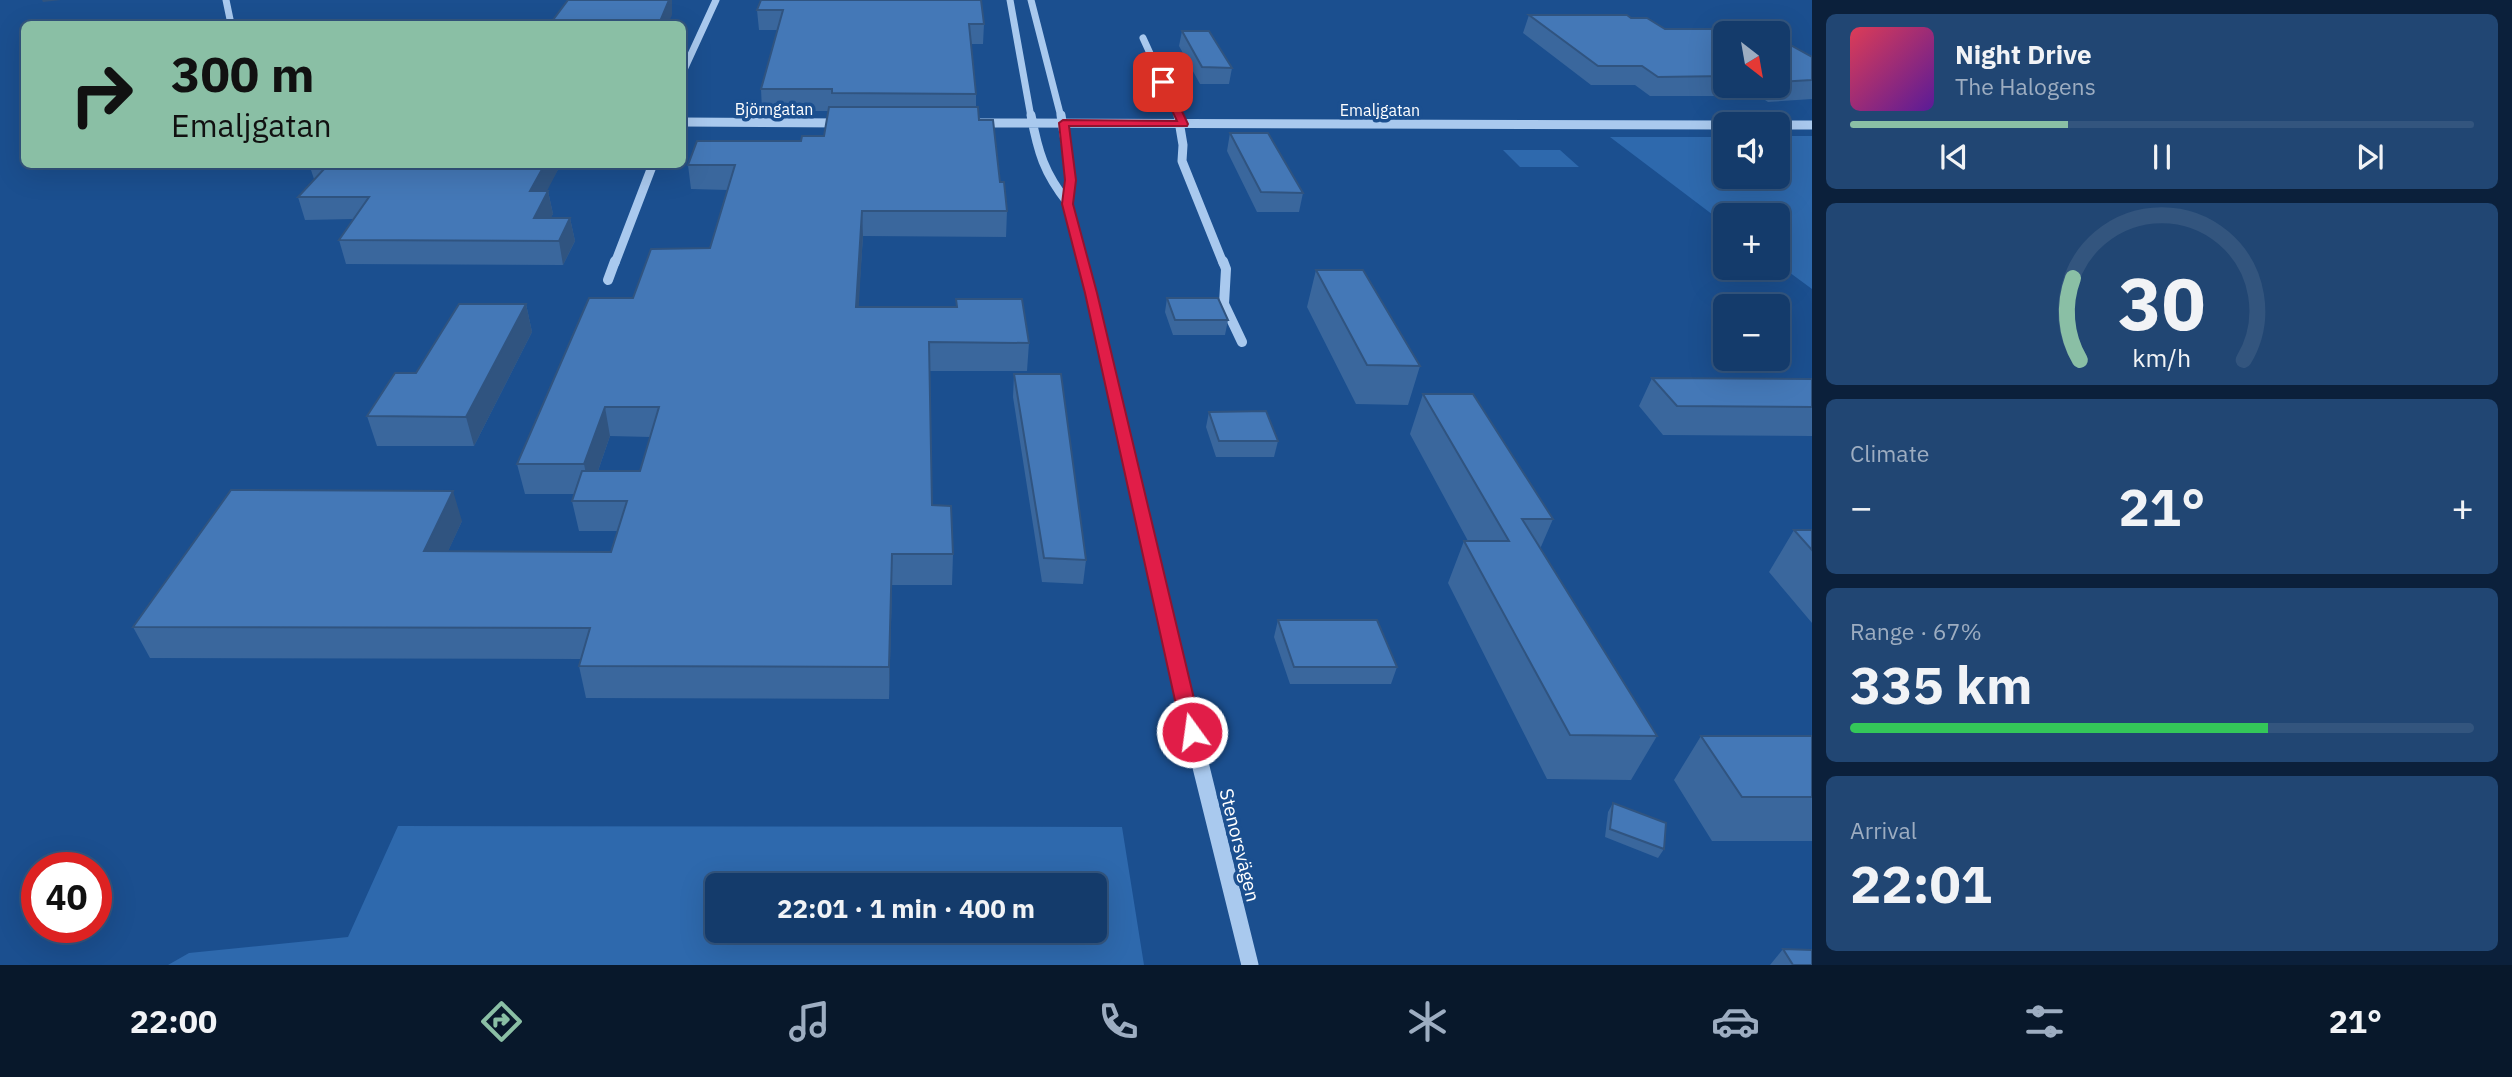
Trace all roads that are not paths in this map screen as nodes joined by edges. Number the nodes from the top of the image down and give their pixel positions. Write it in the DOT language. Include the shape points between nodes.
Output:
graph roads {
  1 [pos="226,0"];
  2 [pos="716,0"];
  3 [pos="1010,0"];
  4 [pos="1031,0"];
  5 [pos="230,21"];
  6 [pos="1143,38"];
  7 [pos="686,65"];
  8 [pos="686,122"];
  9 [pos="859,123"];
  10 [pos="968,123"];
  11 [pos="1034,123"];
  12 [pos="1063,123"];
  13 [pos="1183,124"];
  14 [pos="1713,125"];
  15 [pos="1790,125"];
  16 [pos="1812,125"];
  17 [pos="651,168"];
  18 [pos="1068,204"];
  19 [pos="608,280"];
  20 [pos="1242,342"];
  21 [pos="1250,965"];
  1 -- 5 [label="street"];
  2 -- 7 [label="street"];
  3 -- 11 [label="street, Stenorsvägen"];
  4 -- 12 [label="street, Stenorsvägen"];
  6 -- 13 [label="street"];
  8 -- 9 [label="street, Björngatan"];
  10 -- 11 [label="street"];
  11 -- 12 [label="street, Emaljgatan"];
  11 -- 18 [label="street, Stenorsvägen" via="1050,181"];
  12 -- 13 [label="street, Emaljgatan"];
  12 -- 18 [label="street, Stenorsvägen" via="1071,180"];
  13 -- 14 [label="street, Emaljgatan"];
  13 -- 20 [label="street" via="1182,161 1226,269 1224,303"];
  15 -- 16 [label="street"];
  17 -- 19 [label="street"];
  18 -- 21 [label="street, Stenorsvägen"];
}
